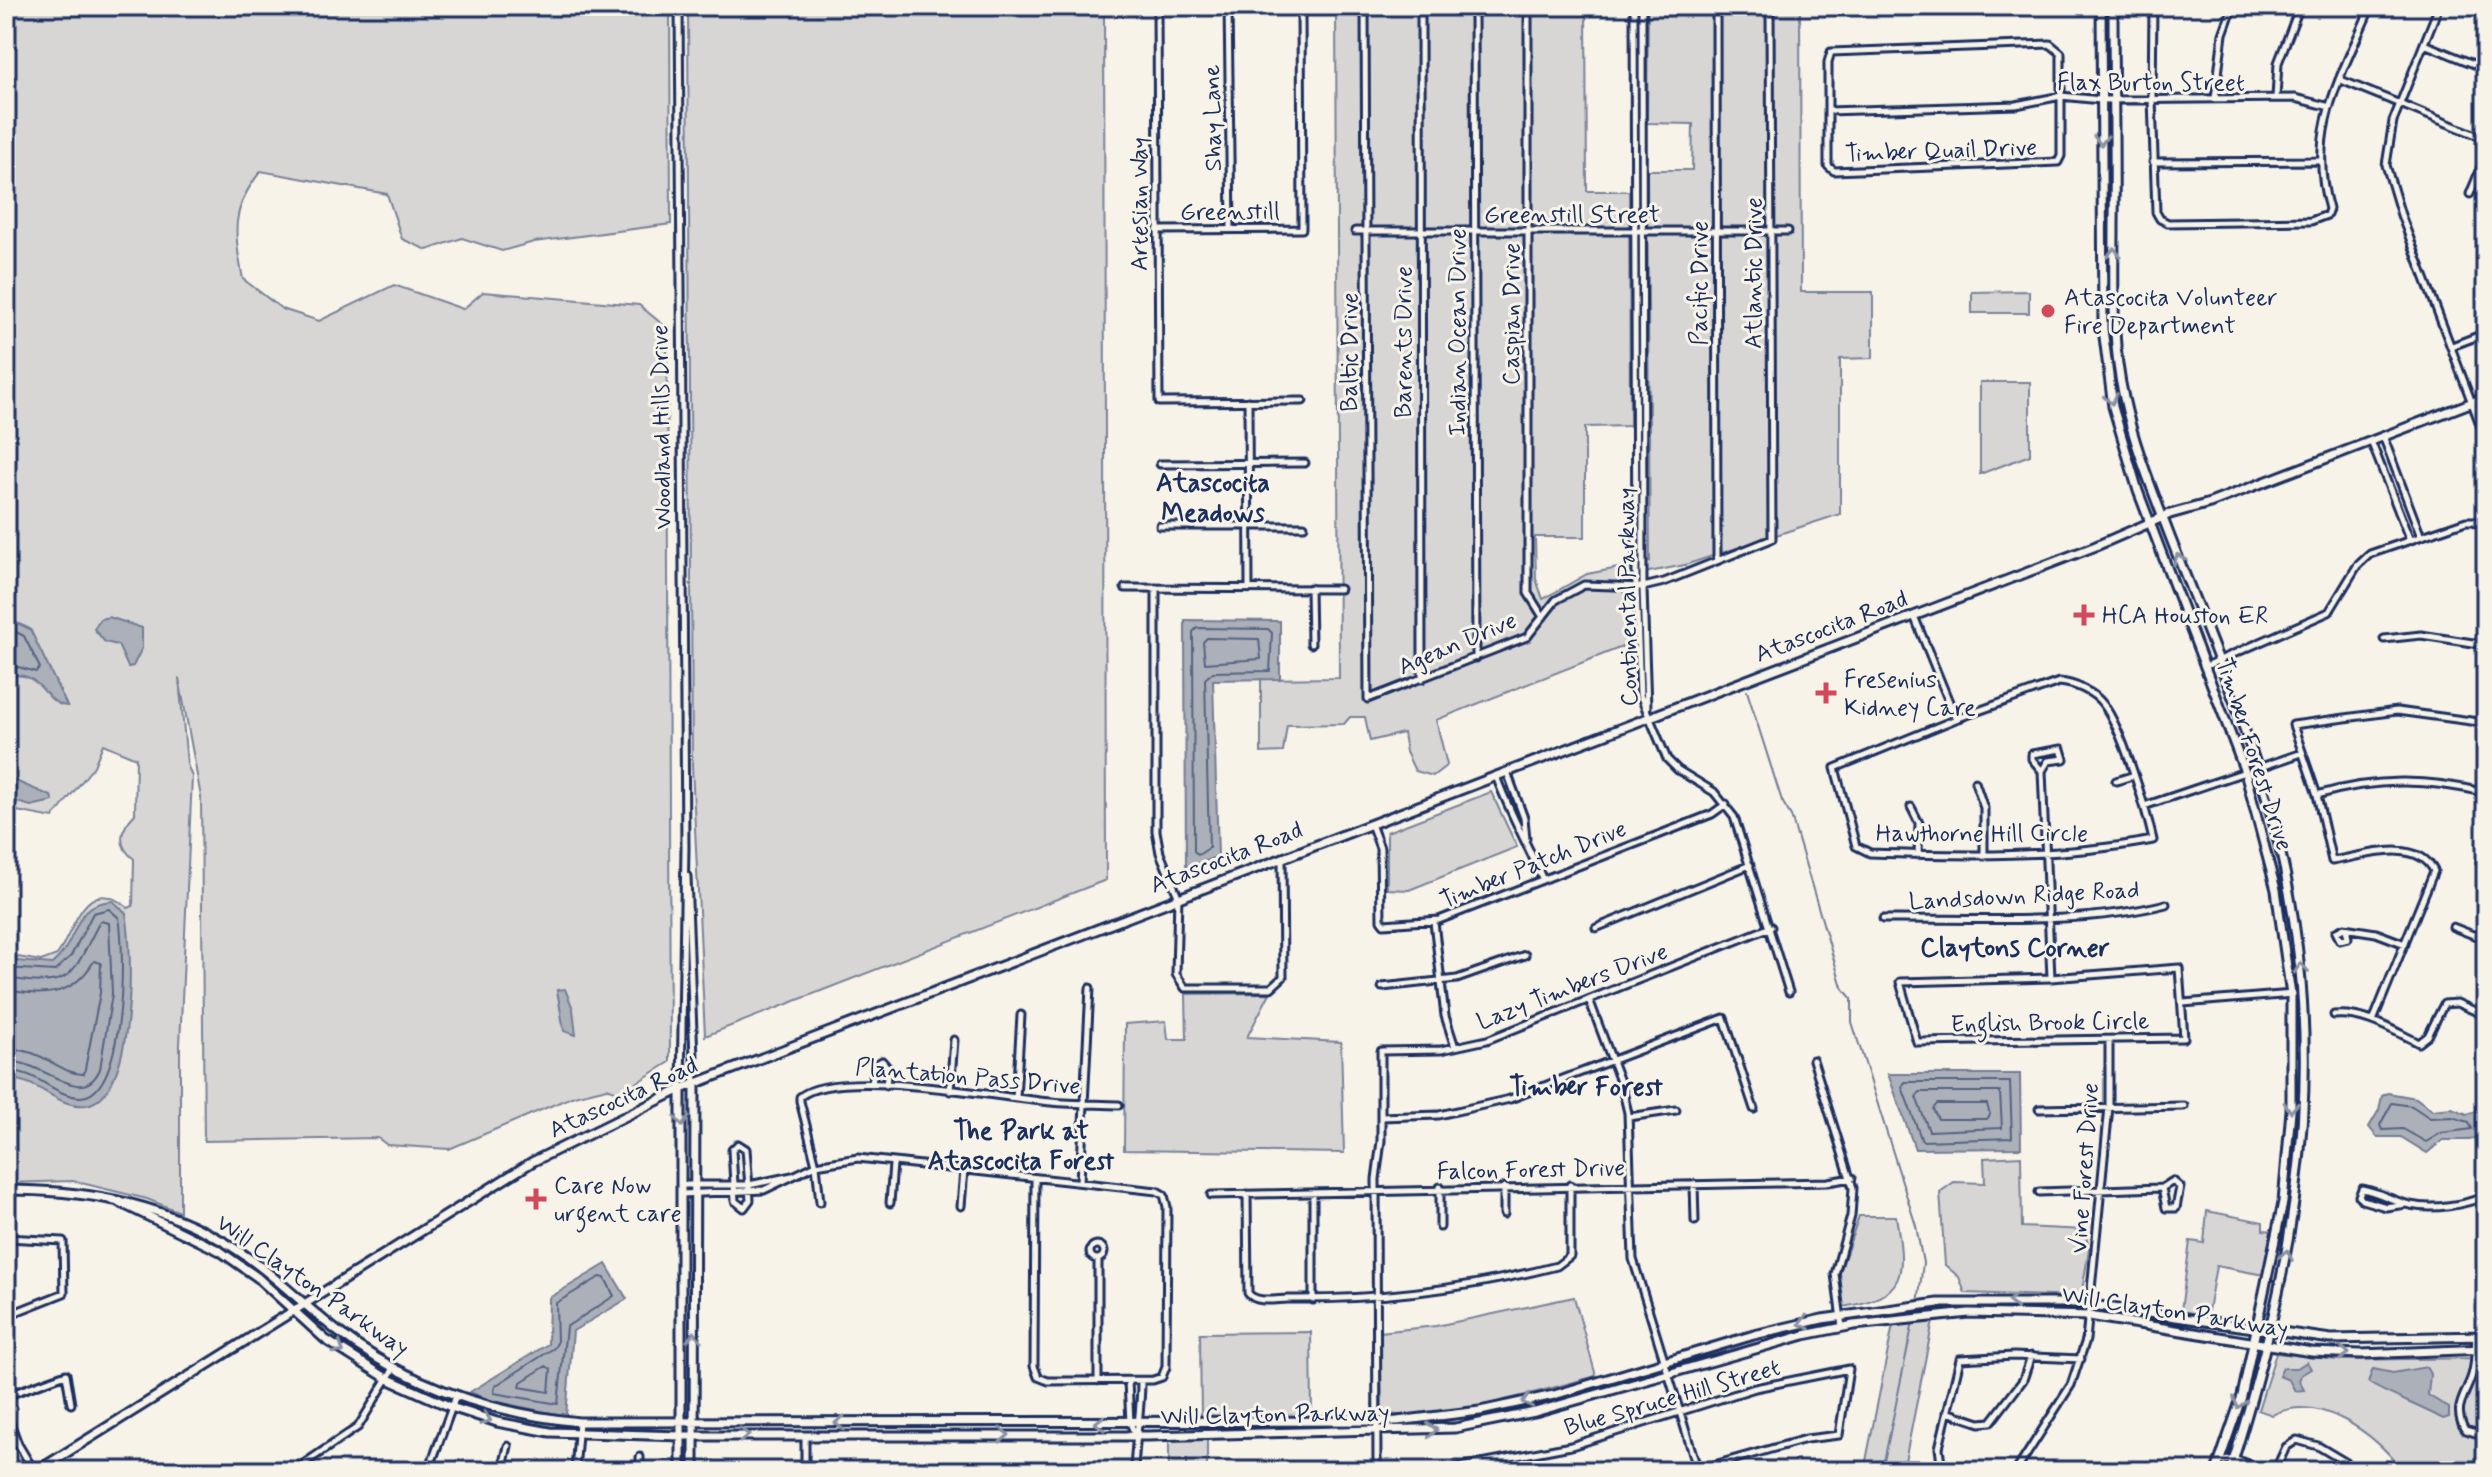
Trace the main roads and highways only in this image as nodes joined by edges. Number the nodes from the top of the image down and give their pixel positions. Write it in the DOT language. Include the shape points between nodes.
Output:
graph roads {
  1 [pos="2102,6"];
  2 [pos="2113,6"];
  3 [pos="2486,397"];
  4 [pos="2163,517"];
  5 [pos="2151,522"];
  6 [pos="2258,768"];
  7 [pos="2245,772"];
  8 [pos="2306,1077"];
  9 [pos="2292,1078"];
  10 [pos="695,1084"];
  11 [pos="681,1089"];
  12 [pos="6,1190"];
  13 [pos="113,1199"];
  14 [pos="216,1237"];
  15 [pos="211,1245"];
  16 [pos="681,1299"];
  17 [pos="1972,1301"];
  18 [pos="695,1302"];
  19 [pos="305,1305"];
  20 [pos="294,1311"];
  21 [pos="1972,1313"];
  22 [pos="2257,1329"];
  23 [pos="2270,1331"];
  24 [pos="2486,1336"];
  25 [pos="1744,1338"];
  26 [pos="2255,1343"];
  27 [pos="2267,1345"];
  28 [pos="1748,1349"];
  29 [pos="2486,1349"];
  30 [pos="1574,1390"];
  31 [pos="1578,1400"];
  32 [pos="1469,1413"];
  33 [pos="681,1422"];
  34 [pos="694,1422"];
  35 [pos="919,1423"];
  36 [pos="1029,1423"];
  37 [pos="1276,1423"];
  38 [pos="1473,1425"];
  39 [pos="1276,1434"];
  40 [pos="694,1435"];
  41 [pos="1030,1435"];
  42 [pos="681,1436"];
  43 [pos="920,1436"];
  44 [pos="2217,1467"];
  45 [pos="35,1471"];
  46 [pos="681,1471"];
  47 [pos="694,1471"];
  48 [pos="2231,1471"];
  1 -- 5 [label="main road, Timber Forest Drive, one-way" via="2104,347 2118,429"];
  4 -- 2 [label="main road, Timber Forest Drive, one-way" via="2131,429 2120,380"];
  3 -- 4 [label="main road, Atascocita Road"];
  4 -- 5 [label="main road, Atascocita Road"];
  6 -- 4 [label="main road, Timber Forest Drive, one-way"];
  5 -- 7 [label="main road, Timber Forest Drive"];
  5 -- 10 [label="main road, Atascocita Road"];
  6 -- 7 [label="main road"];
  8 -- 6 [label="main road, Timber Forest Drive, one-way" via="2303,993 2289,887"];
  7 -- 9 [label="main road, Timber Forest Drive" via="2276,890 2291,995"];
  8 -- 9 [label="main road"];
  23 -- 8 [label="main road, Timber Forest Drive, one-way" via="2296,1204"];
  9 -- 22 [label="main road, Timber Forest Drive, one-way" via="2283,1202"];
  10 -- 11 [label="main road, Atascocita Road"];
  10 -- 18 [label="main road, Woodland Hills Drive"];
  11 -- 16 [label="main road, Woodland Hills Drive, one-way"];
  11 -- 19 [label="main road, Atascocita Road" via="532,1162"];
  12 -- 13 [label="main road, Will Clayton Parkway" via="59,1190"];
  13 -- 14 [label="main road, Will Clayton Parkway"];
  13 -- 15 [label="main road, Will Clayton Parkway"];
  14 -- 15 [label="main road"];
  14 -- 19 [label="main road, Will Clayton Parkway"];
  15 -- 20 [label="main road, Will Clayton Parkway"];
  16 -- 18 [label="main road"];
  16 -- 33 [label="main road, Woodland Hills Drive"];
  17 -- 21 [label="main road"];
  22 -- 17 [label="main road, Will Clayton Parkway, one-way" via="2090,1305"];
  17 -- 25 [label="main road, Will Clayton Parkway, one-way" via="1840,1316"];
  34 -- 18 [label="main road, Woodland Hills Drive, one-way"];
  19 -- 20 [label="main road, Atascocita Road"];
  19 -- 33 [label="main road, Will Clayton Parkway" via="394,1368 456,1396 579,1422"];
  20 -- 42 [label="main road, Will Clayton Parkway, one-way" via="326,1340 388,1379 451,1407 521,1428"];
  20 -- 45 [label="main road, Atascocita Road"];
  21 -- 26 [label="main road, Will Clayton Parkway" via="2089,1316"];
  21 -- 28 [label="main road, Will Clayton Parkway" via="1842,1327"];
  22 -- 23 [label="main road, Will Clayton Parkway"];
  22 -- 26 [label="main road, Timber Forest Drive"];
  23 -- 24 [label="main road, Will Clayton Parkway" via="2359,1340"];
  23 -- 27 [label="main road, Timber Forest Drive"];
  25 -- 28 [label="main road"];
  25 -- 30 [label="main road, Will Clayton Parkway"];
  26 -- 27 [label="main road, Will Clayton Parkway"];
  26 -- 44 [label="main road, Timber Forest Drive, one-way"];
  27 -- 29 [label="main road, Will Clayton Parkway, one-way" via="2361,1354"];
  27 -- 48 [label="main road, Timber Forest Drive"];
  28 -- 31 [label="main road, Will Clayton Parkway"];
  30 -- 31 [label="main road"];
  30 -- 32 [label="main road, Will Clayton Parkway, one-way"];
  31 -- 38 [label="main road, Will Clayton Parkway"];
  32 -- 37 [label="main road, Will Clayton Parkway"];
  32 -- 38 [label="main road"];
  33 -- 34 [label="main road, Will Clayton Parkway"];
  33 -- 42 [label="main road, Woodland Hills Drive"];
  35 -- 34 [label="main road, Will Clayton Parkway, one-way"];
  34 -- 40 [label="main road, Woodland Hills Drive"];
  35 -- 36 [label="main road, Will Clayton Parkway"];
  35 -- 43 [label="main road"];
  37 -- 36 [label="main road, Will Clayton Parkway, one-way"];
  36 -- 41 [label="main road"];
  37 -- 39 [label="main road"];
  39 -- 38 [label="main road, Will Clayton Parkway, one-way"];
  39 -- 41 [label="main road, Will Clayton Parkway"];
  40 -- 42 [label="main road, Will Clayton Parkway"];
  40 -- 43 [label="main road, Will Clayton Parkway, one-way"];
  40 -- 47 [label="main road, Woodland Hills Drive"];
  43 -- 41 [label="main road, Will Clayton Parkway, one-way"];
  42 -- 46 [label="main road, Woodland Hills Drive"];
}
